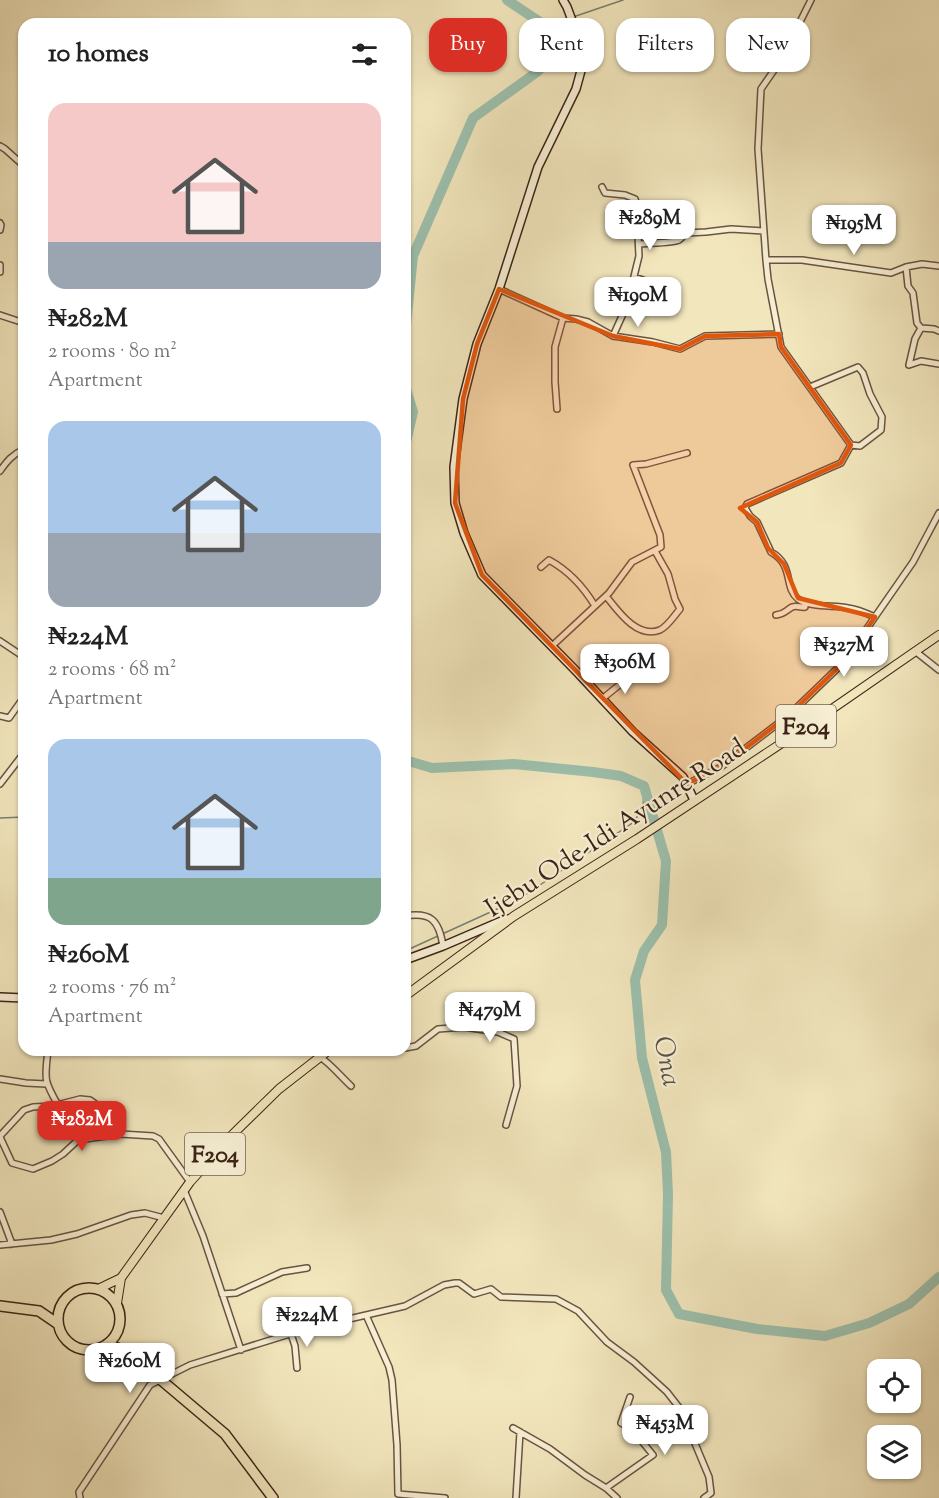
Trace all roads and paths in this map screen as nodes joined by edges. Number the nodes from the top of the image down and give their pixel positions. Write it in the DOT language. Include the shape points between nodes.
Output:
graph roads {
  1 [pos="563,0"];
  2 [pos="811,0"];
  3 [pos="0,146"];
  4 [pos="18,161"];
  5 [pos="602,187"];
  6 [pos="0,223"];
  7 [pos="0,230"];
  8 [pos="764,231"];
  9 [pos="639,244"];
  10 [pos="766,260"];
  11 [pos="0,265"];
  12 [pos="939,266"];
  13 [pos="906,267"];
  14 [pos="0,272"];
  15 [pos="635,277"];
  16 [pos="499,289"];
  17 [pos="672,289"];
  18 [pos="0,315"];
  19 [pos="563,318"];
  20 [pos="18,320"];
  21 [pos="921,328"];
  22 [pos="939,331"];
  23 [pos="779,334"];
  24 [pos="613,336"];
  25 [pos="939,364"];
  26 [pos="810,387"];
  27 [pos="557,409"];
  28 [pos="851,445"];
  29 [pos="18,452"];
  30 [pos="687,453"];
  31 [pos="0,471"];
  32 [pos="939,513"];
  33 [pos="655,551"];
  34 [pos="542,567"];
  35 [pos="606,596"];
  36 [pos="805,603"];
  37 [pos="595,606"];
  38 [pos="776,615"];
  39 [pos="875,617"];
  40 [pos="939,635"];
  41 [pos="0,641"];
  42 [pos="552,646"];
  43 [pos="915,651"];
  44 [pos="18,653"];
  45 [pos="939,670"];
  46 [pos="634,674"];
  47 [pos="602,699"];
  48 [pos="18,705"];
  49 [pos="0,716"];
  50 [pos="18,761"];
  51 [pos="0,784"];
  52 [pos="687,784"];
  53 [pos="694,800"];
  54 [pos="411,915"];
  55 [pos="514,916"];
  56 [pos="443,946"];
  57 [pos="411,958"];
  58 [pos="411,992"];
  59 [pos="0,996"];
  60 [pos="18,998"];
  61 [pos="411,1047"];
  62 [pos="47,1056"];
  63 [pos="320,1057"];
  64 [pos="0,1079"];
  65 [pos="46,1084"];
  66 [pos="351,1086"];
  67 [pos="58,1105"];
  68 [pos="506,1125"];
  69 [pos="121,1134"];
  70 [pos="0,1136"];
  71 [pos="190,1182"];
  72 [pos="184,1190"];
  73 [pos="0,1212"];
  74 [pos="164,1218"];
  75 [pos="12,1244"];
  76 [pos="0,1245"];
  77 [pos="307,1268"];
  78 [pos="121,1278"];
  79 [pos="98,1289"];
  80 [pos="222,1294"];
  81 [pos="62,1302"];
  82 [pos="117,1303"];
  83 [pos="0,1306"];
  84 [pos="39,1311"];
  85 [pos="366,1315"];
  86 [pos="58,1324"];
  87 [pos="117,1331"];
  88 [pos="291,1334"];
  89 [pos="107,1344"];
  90 [pos="241,1350"];
  91 [pos="128,1352"];
  92 [pos="297,1368"];
  93 [pos="160,1379"];
  94 [pos="630,1397"];
  95 [pos="513,1428"];
  96 [pos="520,1432"];
  97 [pos="606,1488"];
  98 [pos="80,1498"];
  99 [pos="273,1498"];
  100 [pos="445,1498"];
  101 [pos="516,1498"];
  102 [pos="617,1498"];
  103 [pos="704,1498"];
  1 -- 16 [label="street" via="580,42 582,67 576,89 538,167"];
  2 -- 8 [label="street" via="781,60 761,89 758,149"];
  3 -- 4 [label="street"];
  5 -- 9 [label="street" via="604,193 635,199 640,215"];
  6 -- 7 [label="street"];
  8 -- 9 [label="street" via="686,233 671,243"];
  8 -- 10 [label="street"];
  9 -- 15 [label="street"];
  10 -- 13 [label="street" via="802,260 891,273"];
  10 -- 23 [label="street"];
  11 -- 14 [label="street"];
  12 -- 13 [label="street"];
  13 -- 21 [label="street"];
  15 -- 17 [label="street"];
  15 -- 24 [label="street"];
  16 -- 19 [label="street"];
  16 -- 42 [label="street" via="477,344 463,399 454,467 455,503 482,575"];
  18 -- 20 [label="street"];
  19 -- 24 [label="street" via="588,322"];
  19 -- 27 [label="street" via="555,347"];
  21 -- 22 [label="street"];
  21 -- 25 [label="street" via="909,365 921,361"];
  23 -- 24 [label="street" via="705,336 680,349"];
  23 -- 26 [label="street" via="782,347"];
  26 -- 28 [label="street"];
  26 -- 28 [label="street" via="858,368 863,373 882,417 881,430 860,446"];
  28 -- 36 [label="street" via="841,463 745,508 757,522 771,552 784,564 792,592"];
  29 -- 31 [label="street"];
  30 -- 33 [label="street" via="633,465 660,535 661,547"];
  32 -- 39 [label="street" via="913,562"];
  33 -- 35 [label="street" via="632,562"];
  33 -- 35 [label="street" via="680,609 666,626 658,631 633,626"];
  34 -- 37 [label="street" via="549,560 558,565 574,578"];
  35 -- 37 [label="street"];
  36 -- 38 [label="street" via="805,607 797,606"];
  36 -- 39 [label="street" via="849,608"];
  37 -- 42 [label="street"];
  39 -- 52 [label="street" via="843,663 788,716 721,767"];
  40 -- 43 [label="main road, Ijebu Ode-Idi Ayunre Road / F204"];
  41 -- 44 [label="street"];
  42 -- 47 [label="street"];
  43 -- 45 [label="street"];
  43 -- 53 [label="main road, Ijebu Ode-Idi Ayunre Road / F204"];
  46 -- 47 [label="street"];
  47 -- 52 [label="street"];
  48 -- 49 [label="street" via="9,718"];
  50 -- 51 [label="street"];
  52 -- 53 [label="street"];
  53 -- 55 [label="main road, Ijebu Ode-Idi Ayunre Road / F204"];
  54 -- 56 [label="street" via="434,920"];
  55 -- 56 [label="street"];
  55 -- 58 [label="main road, Ijebu Ode-Idi Ayunre Road / F204"];
  56 -- 57 [label="street"];
  59 -- 60 [label="street"];
  61 -- 68 [label="street" via="438,1029 498,1032 514,1039 517,1086"];
  62 -- 65 [label="street"];
  63 -- 66 [label="street"];
  63 -- 71 [label="main road, F204" via="279,1089"];
  64 -- 65 [label="street"];
  65 -- 67 [label="street"];
  67 -- 69 [label="street" via="90,1100 104,1110"];
  67 -- 70 [label="street" via="24,1110"];
  69 -- 70 [label="street" via="78,1140 63,1154 33,1169 12,1163"];
  69 -- 71 [label="street" via="159,1139"];
  71 -- 72 [label="main road, F204"];
  72 -- 74 [label="main road, F204"];
  72 -- 80 [label="street"];
  73 -- 75 [label="street"];
  74 -- 75 [label="street" via="145,1213 131,1215 77,1234"];
  74 -- 78 [label="main road, F204"];
  75 -- 76 [label="street"];
  77 -- 80 [label="street" via="282,1272 236,1293"];
  78 -- 79 [label="main road, F204"];
  78 -- 82 [label="main road, F204"];
  79 -- 81 [label="highway" via="75,1290"];
  79 -- 82 [label="highway"];
  80 -- 90 [label="street"];
  81 -- 84 [label="highway"];
  81 -- 86 [label="highway"];
  82 -- 87 [label="highway"];
  83 -- 84 [label="highway"];
  84 -- 86 [label="highway"];
  85 -- 88 [label="street"];
  85 -- 100 [label="street" via="392,1380 398,1494"];
  85 -- 103 [label="street" via="405,1306 455,1282 474,1294 491,1290 501,1297 556,1299 578,1311 607,1342 667,1392 681,1410 709,1477 711,1492"];
  86 -- 89 [label="highway" via="65,1340 74,1347 91,1350"];
  87 -- 89 [label="highway"];
  87 -- 91 [label="highway"];
  88 -- 90 [label="street"];
  88 -- 92 [label="street"];
  89 -- 91 [label="highway"];
  90 -- 93 [label="street" via="190,1365"];
  91 -- 93 [label="highway"];
  93 -- 98 [label="street" via="150,1385 79,1492"];
  93 -- 99 [label="highway" via="225,1434"];
  94 -- 97 [label="street" via="621,1423 632,1429 653,1455"];
  95 -- 96 [label="street"];
  96 -- 97 [label="street"];
  96 -- 101 [label="street"];
  97 -- 102 [label="street"];
}
